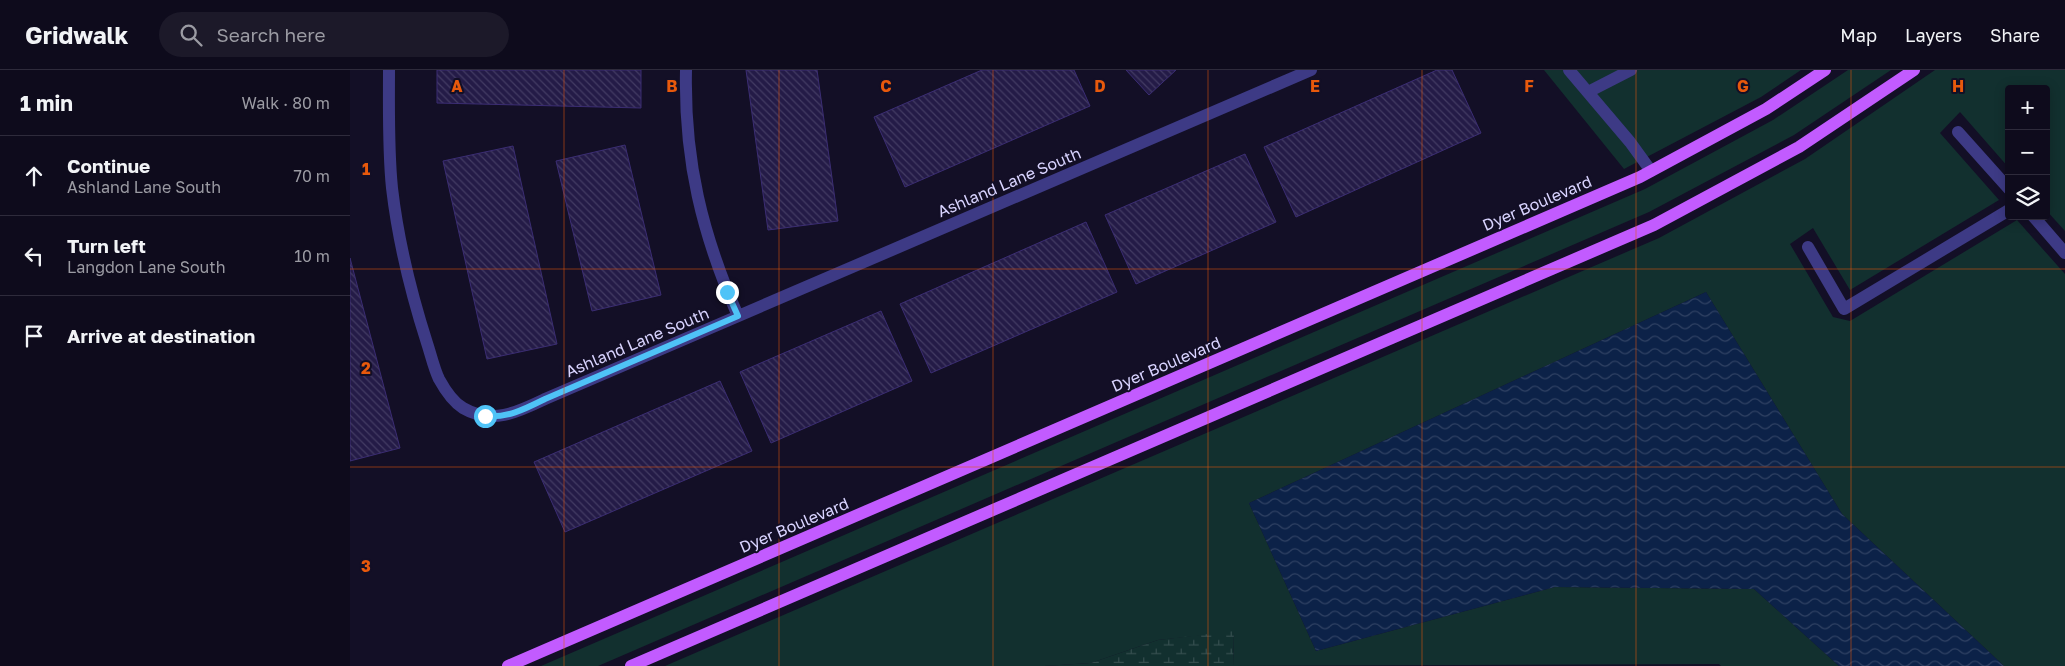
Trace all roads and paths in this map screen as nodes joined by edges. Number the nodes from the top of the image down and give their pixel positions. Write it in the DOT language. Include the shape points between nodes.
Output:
graph roads {
  1 [pos="389,70"];
  2 [pos="686,70"];
  3 [pos="1311,70"];
  4 [pos="1569,70"];
  5 [pos="1630,70"];
  6 [pos="1824,70"];
  7 [pos="1914,70"];
  8 [pos="1286,75"];
  9 [pos="1588,92"];
  10 [pos="1958,132"];
  11 [pos="1651,171"];
  12 [pos="2005,185"];
  13 [pos="2005,212"];
  14 [pos="2036,220"];
  15 [pos="1808,247"];
  16 [pos="2065,253"];
  17 [pos="738,316"];
  18 [pos="508,666"];
  19 [pos="631,666"];
  1 -- 17 [label="street, Ashland Lane South" via="392,188 401,242 438,378 462,408 485,416 515,414"];
  2 -- 17 [label="street" via="687,135 692,171 712,250"];
  3 -- 8 [label="street, Ashland Lane South"];
  4 -- 9 [label="street"];
  5 -- 9 [label="street"];
  6 -- 11 [label="main road, Dyer Boulevard" via="1766,109"];
  7 -- 19 [label="main road" via="1799,147 1654,225"];
  8 -- 17 [label="street, Ashland Lane South"];
  9 -- 11 [label="street"];
  10 -- 12 [label="street"];
  11 -- 18 [label="main road, Dyer Boulevard"];
  13 -- 15 [label="street" via="1844,309"];
  14 -- 16 [label="street"];
}
